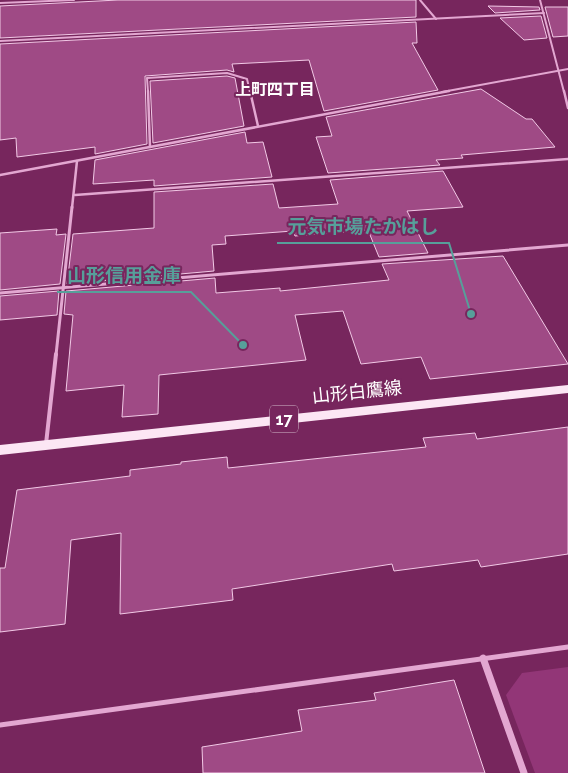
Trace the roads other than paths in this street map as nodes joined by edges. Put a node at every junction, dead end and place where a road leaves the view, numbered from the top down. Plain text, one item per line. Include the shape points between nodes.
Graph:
1 (74, 0) edge
2 (420, 0) edge
3 (540, 0) edge
4 (0, 3) edge
5 (544, 13) junction
6 (436, 19) junction
7 (0, 41) edge
8 (568, 69) edge
9 (558, 70) junction
10 (568, 108) edge
11 (258, 126) junction
12 (150, 147) junction
13 (568, 159) edge
14 (78, 161) junction
15 (0, 175) edge
16 (75, 195) junction
17 (568, 245) edge
18 (62, 288) junction
19 (0, 293) edge
20 (568, 389) edge
21 (46, 445) junction
22 (0, 450) edge
23 (568, 647) edge
24 (482, 658) junction
25 (0, 725) edge
26 (524, 773) edge

1 - 4 lane
2 - 6 lane
3 - 5 lane
5 - 6 lane
5 - 9 lane
6 - 7 lane
8 - 9 lane
9 - 10 lane
9 - 11 lane
11 - 12 lane
11 - 12 lane via 247,79 227,73 147,78
12 - 14 lane
13 - 16 lane
14 - 15 lane
14 - 16 lane
16 - 18 lane
17 - 18 lane
18 - 19 lane
18 - 21 lane
20 - 21 main road, 山形白鷹線 / 17
21 - 22 main road, 山形白鷹線 / 17
23 - 24 lane
24 - 25 lane
24 - 26 street

